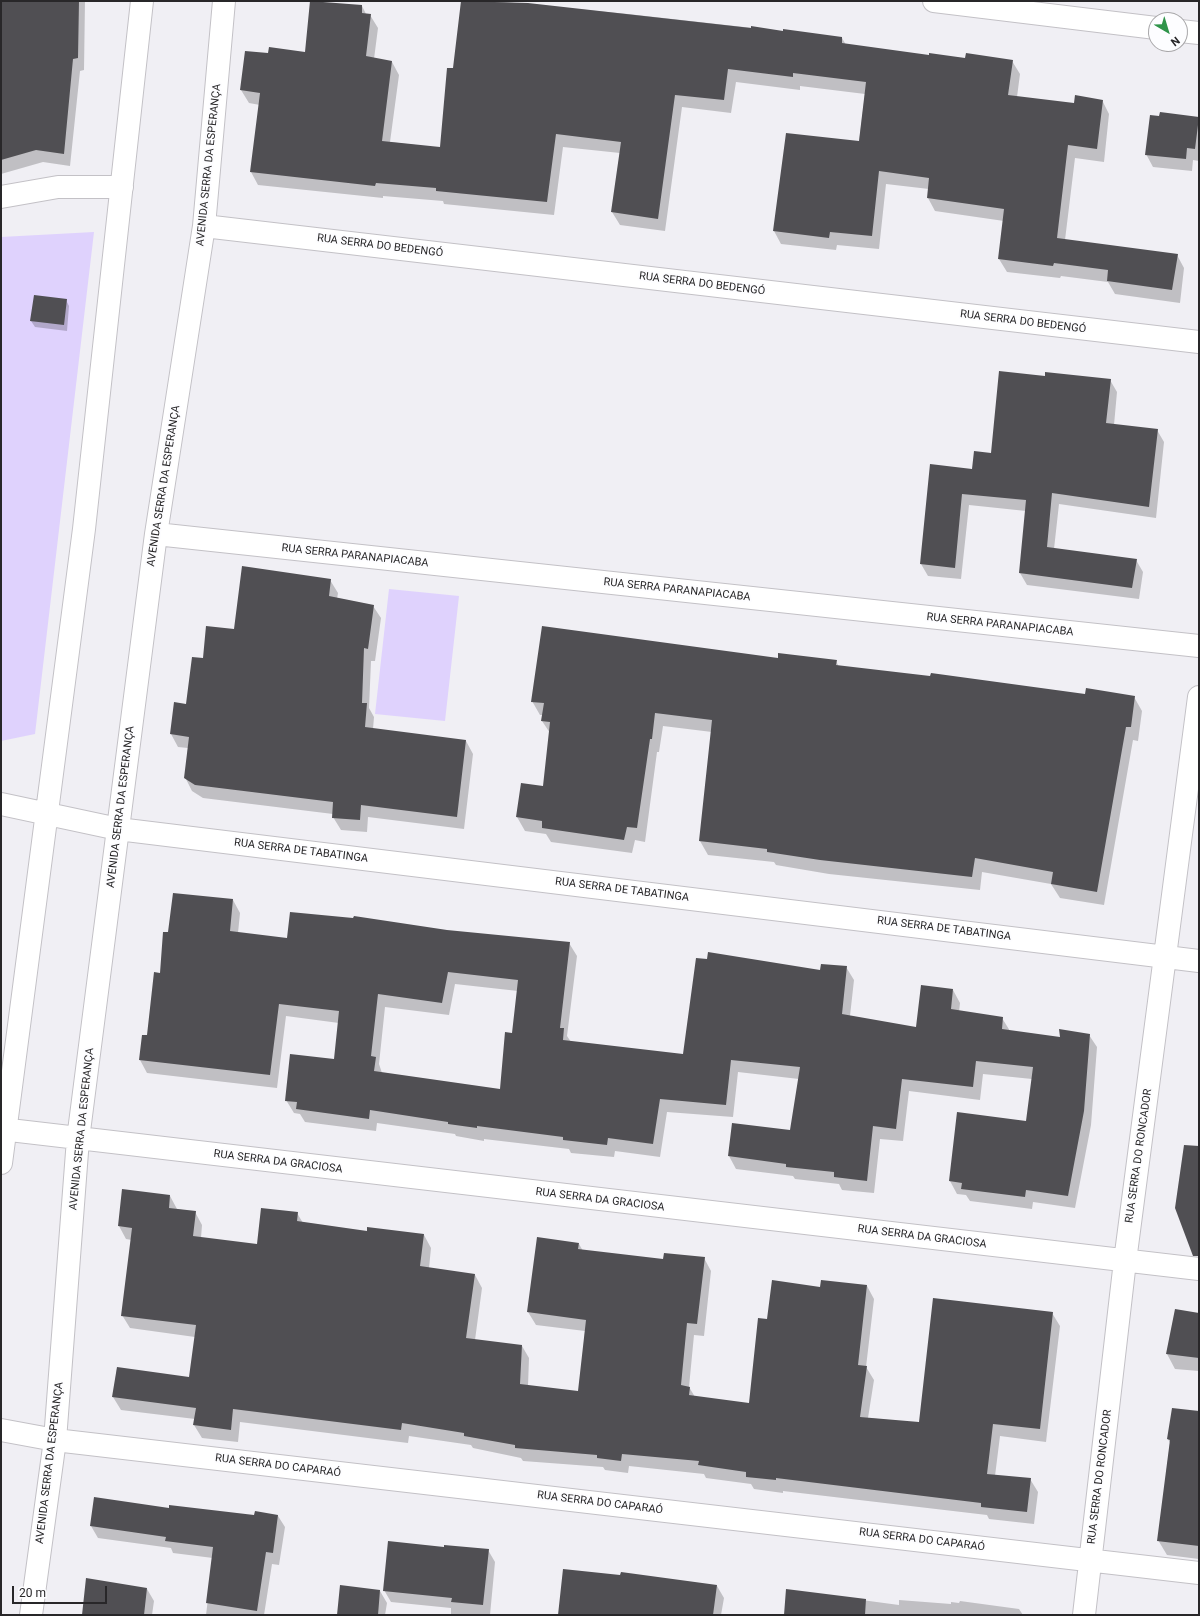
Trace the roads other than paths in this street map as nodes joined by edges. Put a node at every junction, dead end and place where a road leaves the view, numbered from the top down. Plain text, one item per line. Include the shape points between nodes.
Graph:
1 (142, 1) edge
2 (224, 1) edge
3 (934, 1) edge
4 (1148, 27) edge
5 (1188, 32) edge
6 (1199, 33) edge
7 (122, 187) junction
8 (1, 197) edge
9 (204, 226) junction
10 (1199, 342) edge
11 (156, 534) junction
12 (1199, 646) edge
13 (1199, 697) edge
14 (1, 804) edge
15 (47, 813) junction
16 (118, 829) junction
17 (1165, 956) junction
18 (1199, 961) edge
19 (3, 1130) edge
20 (78, 1139) junction
21 (1, 1163) edge
22 (1125, 1261) junction
23 (1199, 1269) edge
24 (1, 1430) edge
25 (55, 1440) junction
26 (1090, 1559) junction
27 (1199, 1573) edge
28 (31, 1615) edge
29 (1084, 1615) edge

1 - 7 street
2 - 9 street, AVENIDA SERRA DA ESPERANÇA
3 - 4 street
5 - 6 street
7 - 8 street via 58,187
7 - 15 street via 84,529
9 - 10 street, RUA SERRA DO BEDENGÓ
9 - 11 street, AVENIDA SERRA DA ESPERANÇA
11 - 12 street, RUA SERRA PARANAPIACABA
11 - 16 street, AVENIDA SERRA DA ESPERANÇA
13 - 17 street, RUA SERRA DO RONCADOR
14 - 15 street, RUA SERRA DE TABATINGA
15 - 16 street, RUA SERRA DE TABATINGA
15 - 19 street
16 - 17 street, RUA SERRA DE TABATINGA
16 - 20 street, AVENIDA SERRA DA ESPERANÇA
17 - 18 street, RUA SERRA DE TABATINGA
17 - 22 street, RUA SERRA DO RONCADOR
19 - 20 street, RUA SERRA DA GRACIOSA
19 - 21 street
20 - 22 street, RUA SERRA DA GRACIOSA
20 - 25 street, AVENIDA SERRA DA ESPERANÇA
22 - 23 street, RUA SERRA DA GRACIOSA
22 - 26 street, RUA SERRA DO RONCADOR
24 - 25 street, RUA SERRA DO CAPARAÓ
25 - 26 street, RUA SERRA DO CAPARAÓ
25 - 28 street, AVENIDA SERRA DA ESPERANÇA
26 - 27 street, RUA SERRA DO CAPARAÓ
26 - 29 street, RUA SERRA DO RONCADOR

